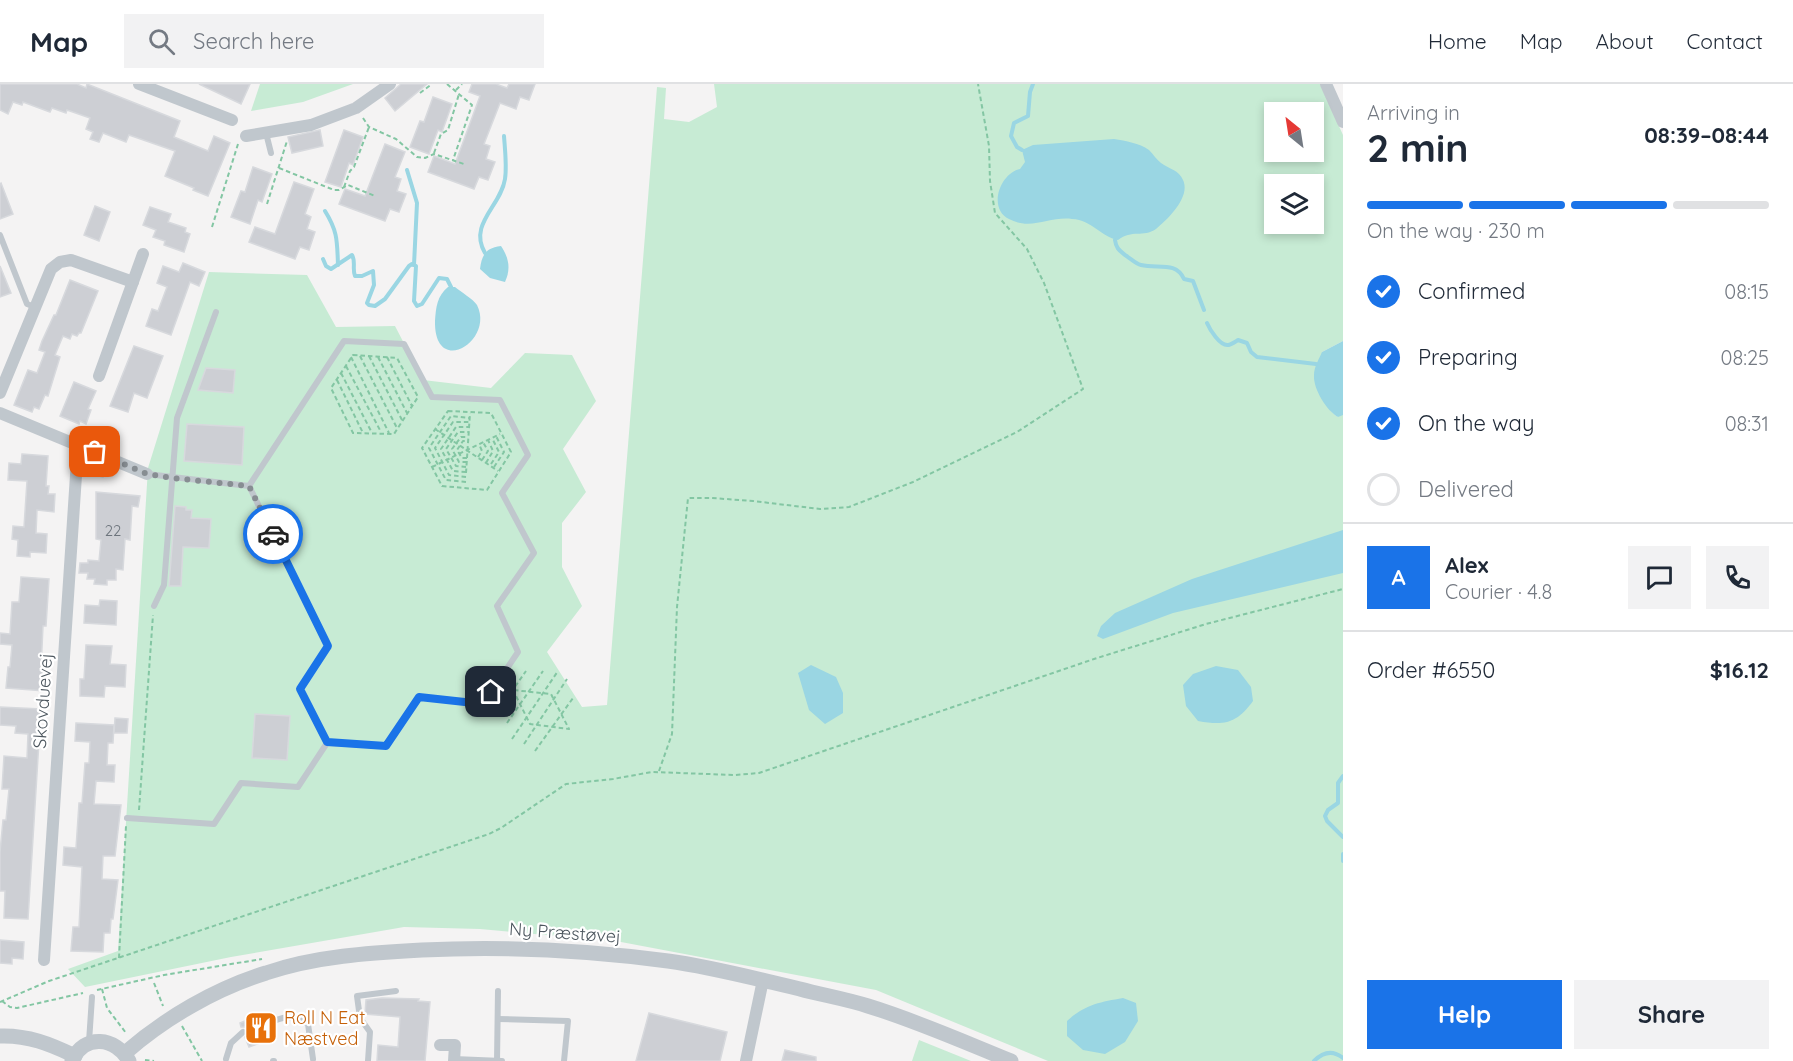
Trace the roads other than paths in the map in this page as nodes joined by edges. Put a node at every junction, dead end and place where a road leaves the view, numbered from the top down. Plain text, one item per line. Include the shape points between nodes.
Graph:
1 (140, 84) edge
2 (390, 84) edge
3 (1326, 84) edge
4 (232, 120) dead end
5 (1343, 122) edge
6 (266, 133) junction
7 (246, 136) road end
8 (271, 153) dead end
9 (0, 235) edge
10 (143, 254) dead end
11 (133, 282) junction
12 (35, 307) junction
13 (216, 312) dead end
14 (99, 376) dead end
15 (0, 393) edge
16 (0, 413) edge
17 (78, 445) junction
18 (147, 474) joint
19 (172, 478) junction
20 (249, 486) junction
21 (154, 606) road end
22 (327, 742) junction
23 (127, 818) road end
24 (44, 960) dead end
25 (763, 980) junction
26 (396, 991) dead end
27 (498, 991) dead end
28 (92, 997) dead end
29 (498, 1019) junction
30 (266, 1024) dead end
31 (243, 1032) dead end
32 (0, 1036) edge
33 (89, 1043) junction
34 (440, 1045) dead end
35 (129, 1053) edge
36 (73, 1058) edge
37 (226, 1059) dead end
38 (313, 1059) dead end
39 (454, 1060) edge
40 (368, 1061) edge
41 (497, 1061) edge
42 (502, 1061) edge
43 (564, 1061) edge
44 (746, 1061) edge
45 (1011, 1061) edge

1 - 4 street
2 - 6 street via 356,108 311,125
3 - 5 street
6 - 7 street
6 - 8 lane
9 - 12 lane via 27,304
10 - 11 street
11 - 12 street via 71,260 60,262 51,269
11 - 14 street
12 - 15 street
13 - 19 lane via 177,418
16 - 17 street
17 - 18 street
17 - 24 street, Skovduevej
18 - 19 lane
19 - 20 lane
19 - 21 lane via 164,585
20 - 22 lane via 328,646 300,689
20 - 22 lane via 344,341 404,344 432,397 500,400 528,455 502,494 534,554 497,606 518,652 483,704 419,697 386,746
22 - 23 lane via 298,787 241,783 214,824
25 - 35 street, Ny Præstøvej via 669,961 583,953 480,948 327,957 221,990 176,1016
25 - 44 street
25 - 45 street, Ny Præstøvej via 868,1006
26 - 40 lane via 357,996 360,1018 370,1032
27 - 29 lane
28 - 33 lane
29 - 41 lane
29 - 43 lane via 568,1021
30 - 38 lane via 295,1017 308,1024
31 - 37 lane via 231,1043
32 - 36 street via 44,1041
33 - 35 street via 108,1042
33 - 36 street
34 - 39 street via 455,1045
39 - 41 lane
41 - 42 lane

